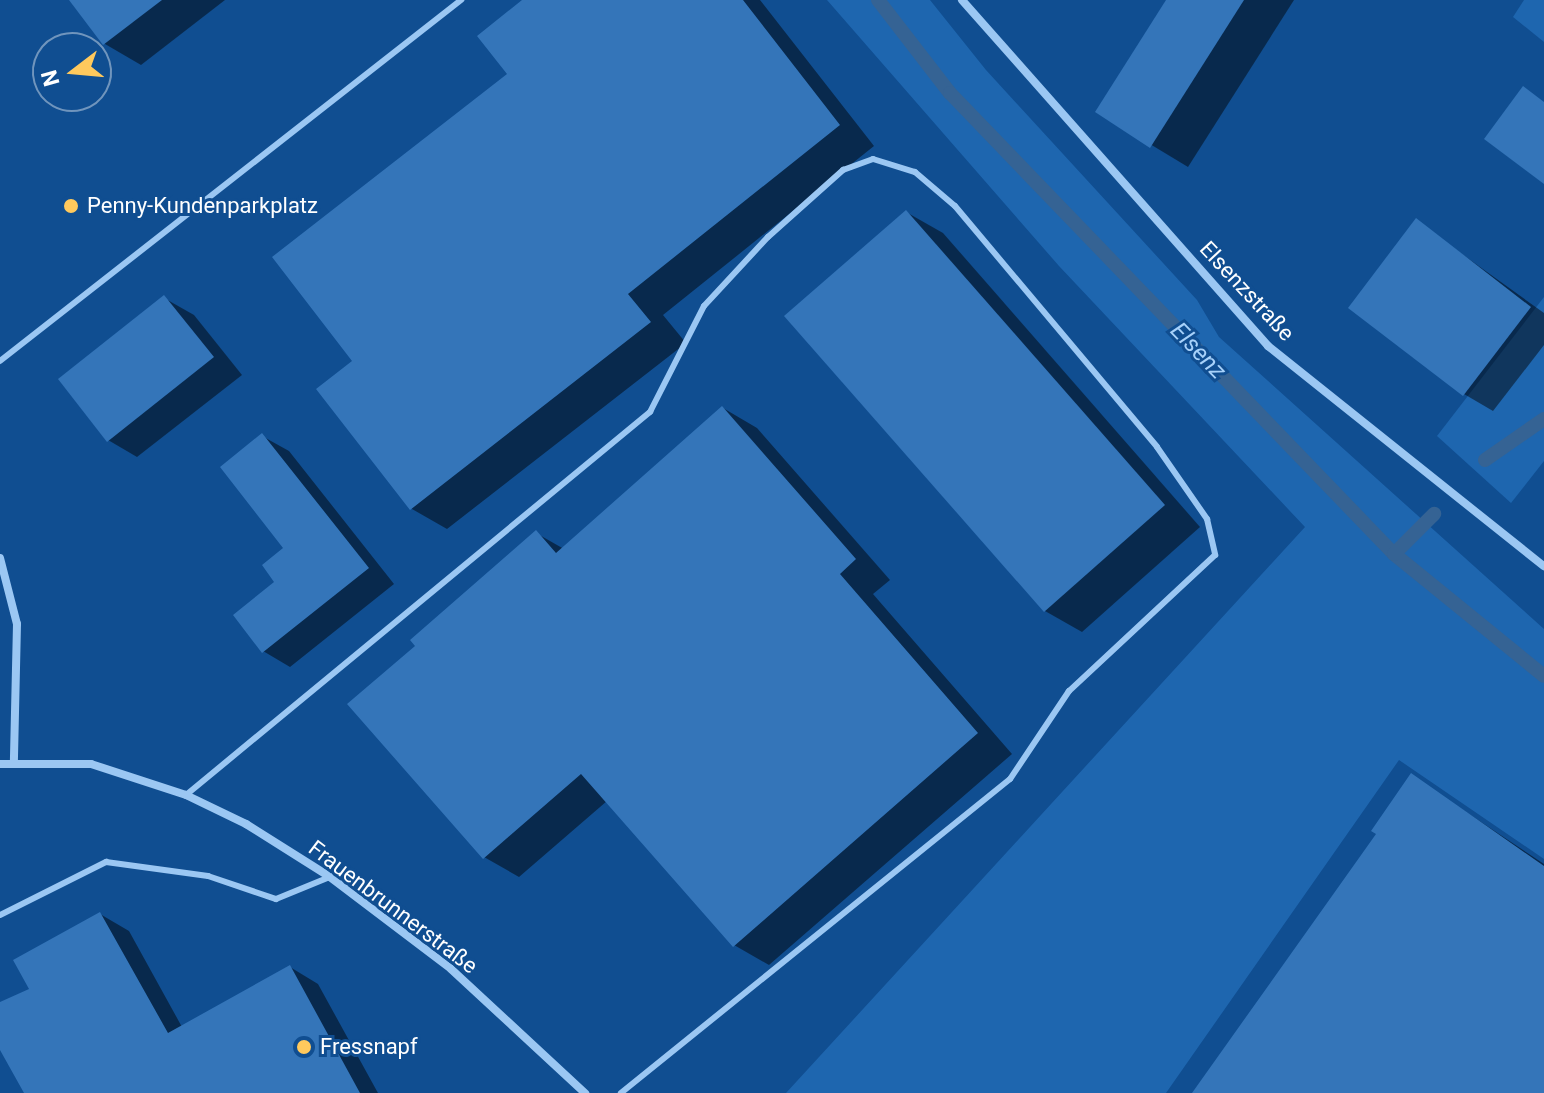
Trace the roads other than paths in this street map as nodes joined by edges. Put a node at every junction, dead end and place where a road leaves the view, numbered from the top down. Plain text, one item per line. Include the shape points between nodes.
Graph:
1 (461, 0) edge
2 (962, 0) edge
3 (0, 361) edge
4 (0, 558) edge
5 (1544, 566) edge
6 (14, 761) junction
7 (0, 764) edge
8 (186, 795) junction
9 (330, 877) junction
10 (0, 915) edge
11 (585, 1093) edge
12 (621, 1093) edge

1 - 3 lane
2 - 5 street, Elsenzstraße via 1268,346
4 - 6 street via 17,624
6 - 7 street, Frauenbrunnerstraße
6 - 8 street, Frauenbrunnerstraße via 91,764
8 - 9 street, Frauenbrunnerstraße
8 - 12 lane via 650,412 704,306 768,237 843,170 873,159 915,172 955,206 1157,447 1207,519 1215,555 1069,691 1010,779
9 - 10 lane via 276,899 208,876 106,862
9 - 11 street, Frauenbrunnerstraße via 451,969

